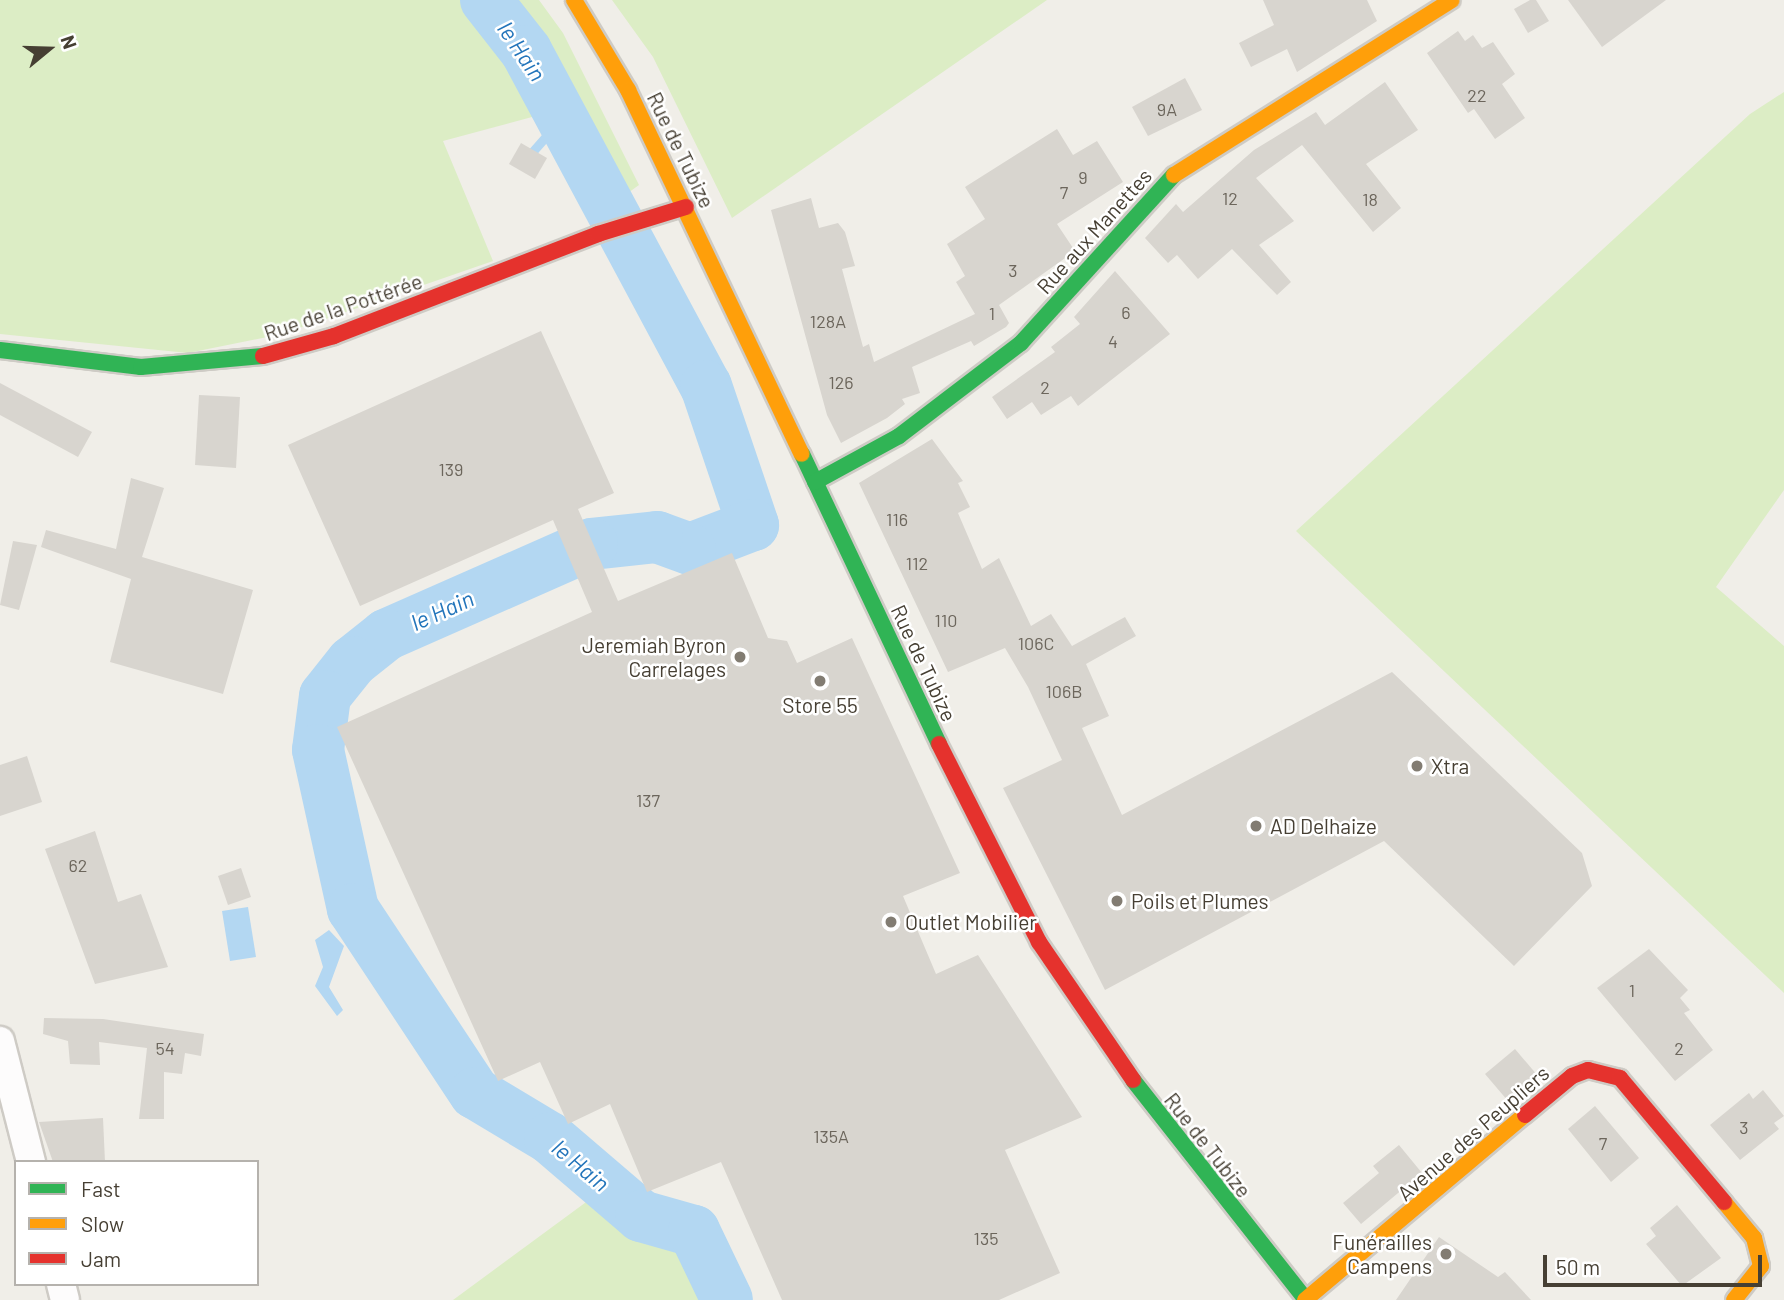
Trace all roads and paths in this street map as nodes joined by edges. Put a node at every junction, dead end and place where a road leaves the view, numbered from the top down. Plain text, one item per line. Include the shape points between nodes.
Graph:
1 (574, 0) edge
2 (1452, 0) edge
3 (686, 207) junction
4 (0, 351) edge
5 (815, 482) junction
6 (0, 1041) edge
7 (30, 1160) edge
8 (1306, 1300) edge
9 (1734, 1300) edge

1 - 3 street, Rue de Tubize via 628,90
2 - 5 street, Rue aux Manettes via 1171,177 1021,343 899,436
3 - 4 street, Rue de la Pottérée via 598,234 334,336 254,359 141,367
3 - 5 street, Rue de Tubize
5 - 8 street, Rue de Tubize via 1039,942 1153,1110
6 - 7 street
8 - 9 street, Avenue des Peupliers via 1572,1076 1588,1070 1620,1078 1639,1097 1754,1238 1761,1266

